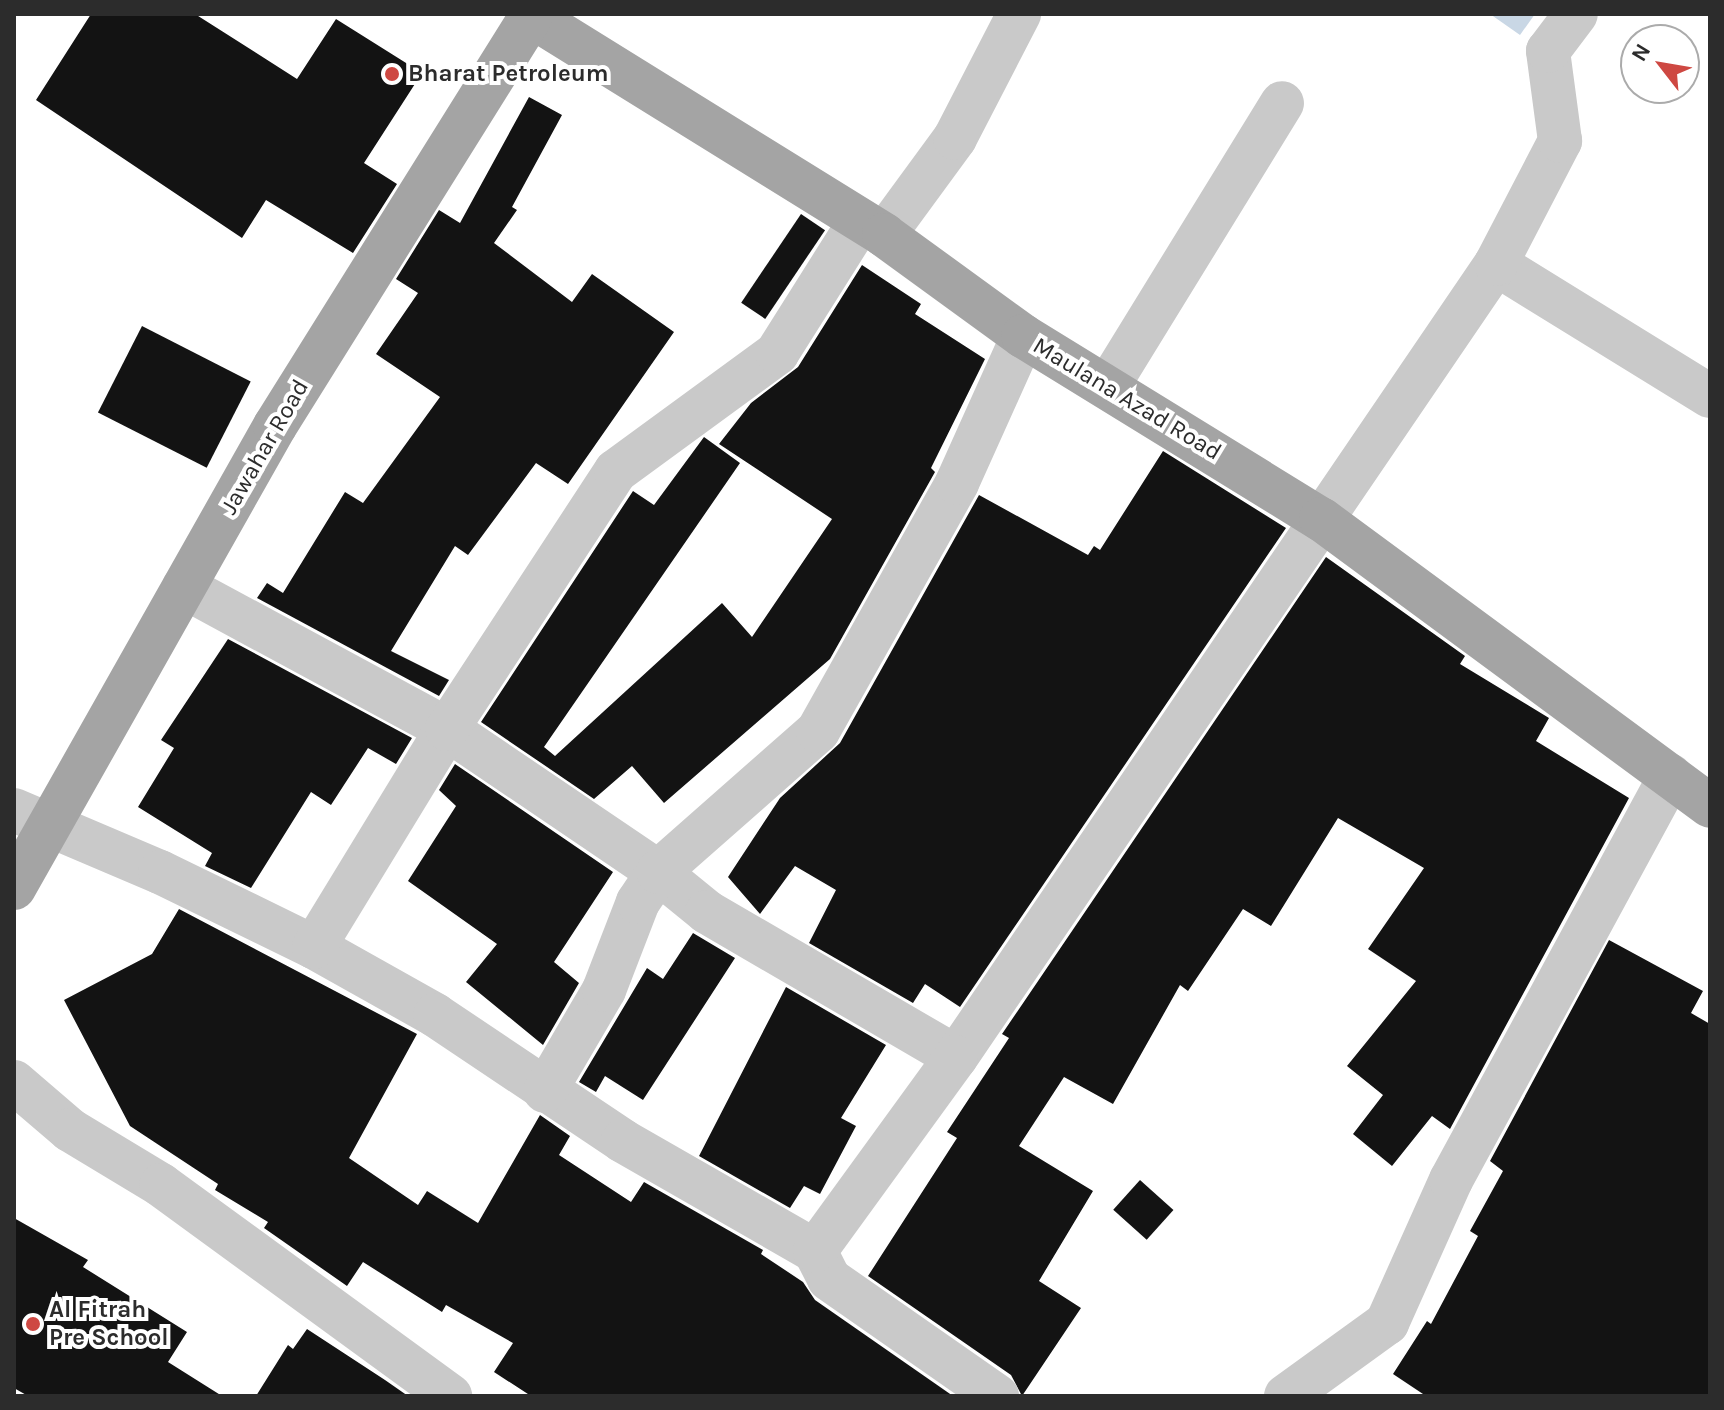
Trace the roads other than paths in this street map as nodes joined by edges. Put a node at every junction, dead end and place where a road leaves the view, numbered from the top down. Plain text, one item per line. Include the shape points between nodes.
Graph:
1 (1019, 14) edge
2 (1576, 14) edge
3 (530, 15) edge
4 (1282, 103) dead end
5 (872, 229) junction
6 (1496, 264) junction
7 (1023, 336) junction
8 (1108, 386) junction
9 (1710, 396) edge
10 (1321, 519) junction
11 (184, 587) junction
12 (447, 729) junction
13 (1670, 776) junction
14 (1710, 806) edge
15 (30, 818) edge
16 (658, 872) junction
17 (14, 888) edge
18 (314, 947) junction
19 (956, 1057) junction
20 (14, 1082) edge
21 (545, 1091) junction
22 (815, 1251) junction
23 (450, 1396) edge
24 (997, 1396) edge
25 (1286, 1396) edge

1 - 5 street via 955,138
2 - 6 street via 1548,51 1560,141
3 - 5 main road, Maulana Azad Road
3 - 11 main road, Jawahar Road via 275,426
4 - 8 street
5 - 7 main road, Maulana Azad Road
5 - 12 street via 777,353 616,471
6 - 9 street
6 - 10 street
7 - 8 main road, Maulana Azad Road
7 - 16 street via 957,483 818,731
8 - 10 main road, Maulana Azad Road
10 - 13 main road, Maulana Azad Road
10 - 19 street
11 - 12 street
11 - 15 main road, Jawahar Road
12 - 16 street
12 - 18 street
13 - 14 main road, Maulana Azad Road
13 - 25 street via 1451,1180 1387,1323
15 - 17 main road, Jawahar Road
15 - 18 street via 160,872
16 - 19 street via 707,912
16 - 21 street via 638,902 604,990
18 - 21 street via 435,1015
19 - 22 street
20 - 23 street via 70,1130 173,1193
21 - 22 street
22 - 24 street via 829,1279

